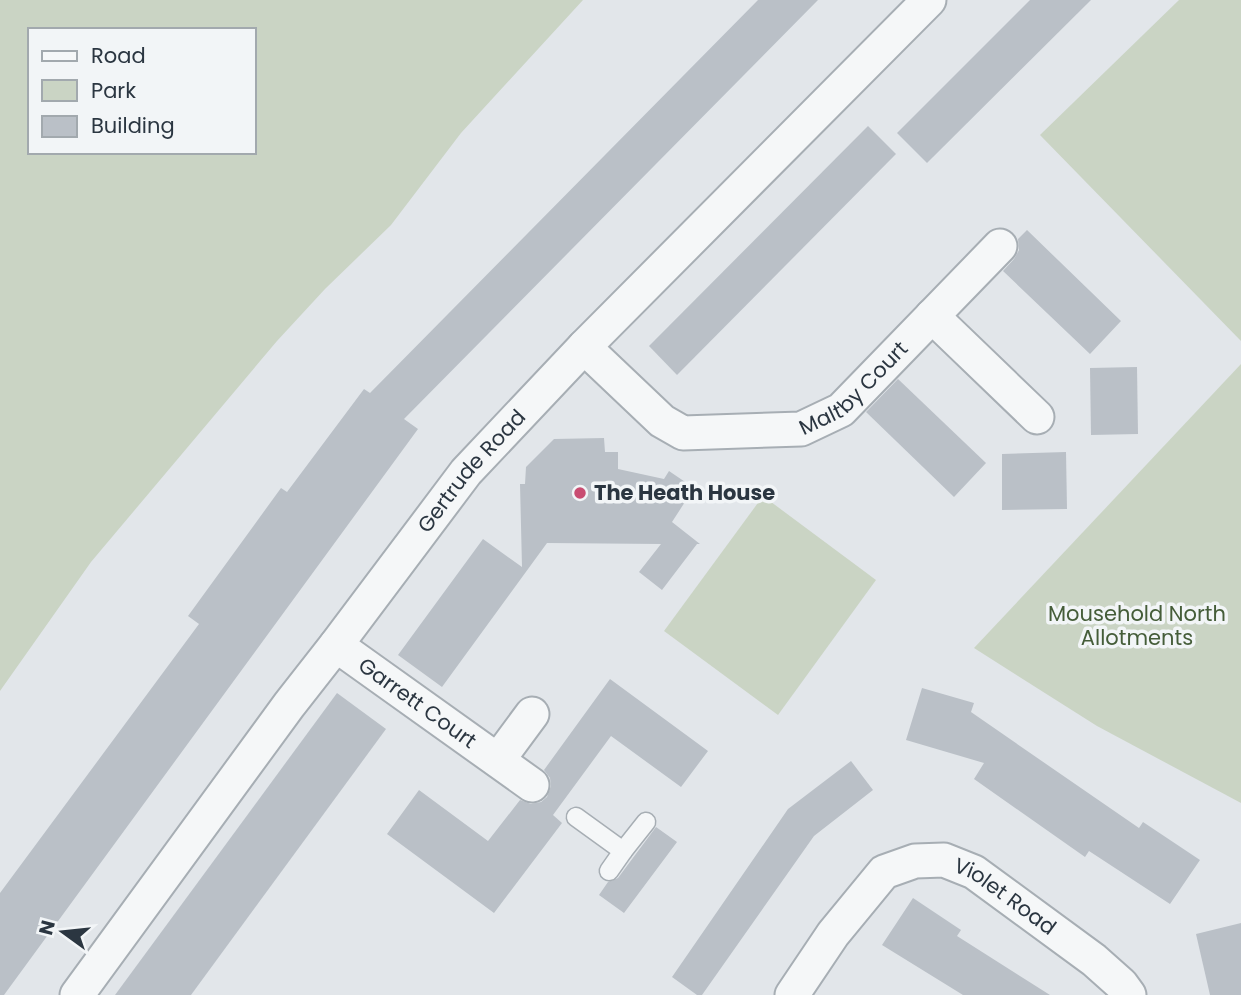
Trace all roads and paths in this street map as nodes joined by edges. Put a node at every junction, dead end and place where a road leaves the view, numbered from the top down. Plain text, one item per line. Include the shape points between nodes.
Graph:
1 (929, 0) edge
2 (1000, 246) dead end
3 (932, 316) junction
4 (584, 347) junction
5 (1037, 417) dead end
6 (336, 645) junction
7 (532, 714) dead end
8 (498, 760) junction
9 (538, 789) dead end
10 (576, 817) dead end
11 (646, 822) dead end
12 (623, 851) junction
13 (609, 871) dead end
14 (77, 995) edge
15 (792, 995) edge
16 (1129, 995) edge

1 - 4 street, Gertrude Road
2 - 3 street, Maltby Court
3 - 4 street, Maltby Court via 841,410 801,429 683,433 662,421
3 - 5 street
4 - 6 street, Gertrude Road via 466,472
6 - 8 street, Garrett Court
6 - 14 street, Gertrude Road
7 - 8 street, Garrett Court
8 - 9 street, Garrett Court
10 - 12 lane
11 - 12 lane
12 - 13 lane
15 - 16 street, Violet Road via 833,934 884,872 915,862 944,860 974,872 1094,960

